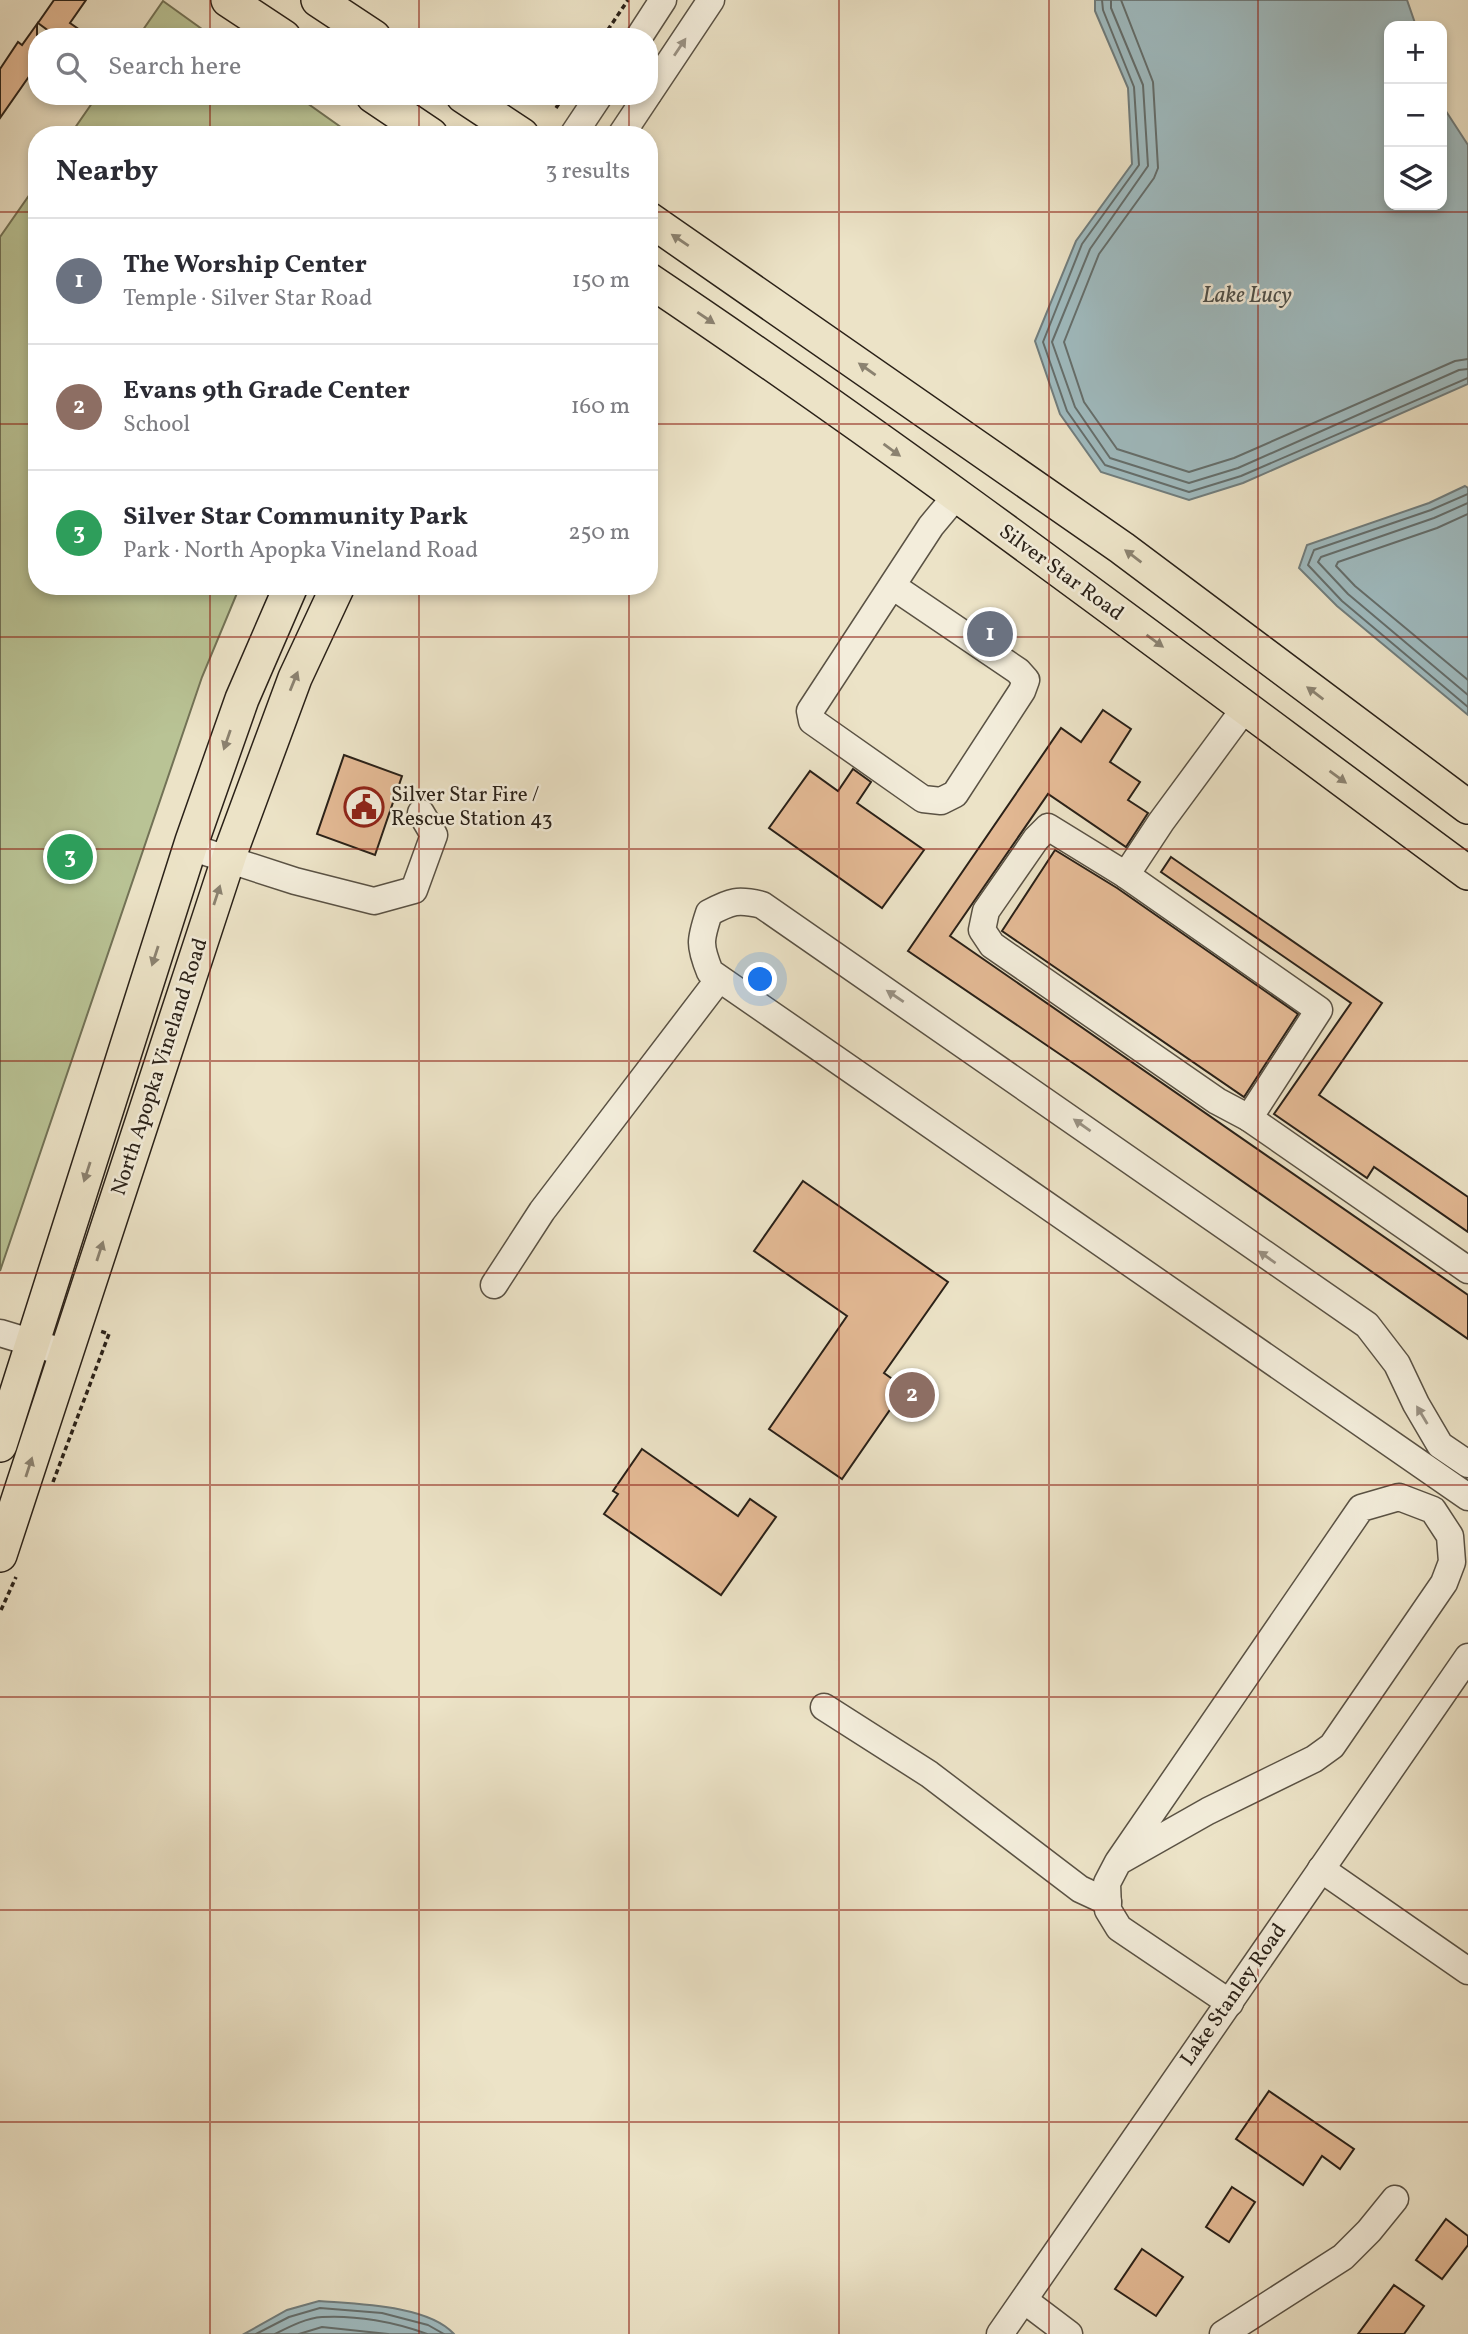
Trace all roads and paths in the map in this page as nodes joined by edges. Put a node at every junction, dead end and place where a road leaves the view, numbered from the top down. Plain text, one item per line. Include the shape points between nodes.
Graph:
1 (228, 0) edge
2 (318, 0) edge
3 (628, 0) edge
4 (663, 0) edge
5 (711, 0) edge
6 (270, 28) edge
7 (360, 28) edge
8 (609, 28) edge
9 (645, 28) edge
10 (658, 80) edge
11 (387, 105) edge
12 (477, 105) edge
13 (558, 105) edge
14 (593, 105) edge
15 (641, 105) edge
16 (556, 108) dead end
17 (418, 126) edge
18 (508, 126) edge
19 (579, 126) edge
20 (627, 126) edge
21 (658, 225) edge
22 (658, 286) edge
23 (956, 496) junction
24 (894, 587) junction
25 (287, 595) edge
26 (334, 595) edge
27 (1245, 708) junction
28 (1468, 807) edge
29 (421, 813) dead end
30 (190, 847) junction
31 (229, 859) junction
32 (1468, 873) edge
33 (1126, 875) junction
34 (719, 979) junction
35 (1249, 1118) junction
36 (1468, 1270) edge
37 (494, 1285) dead end
38 (0, 1333) edge
39 (33, 1342) junction
40 (66, 1353) junction
41 (0, 1445) edge
42 (1468, 1464) edge
43 (1468, 1497) edge
44 (0, 1555) edge
45 (1468, 1657) edge
46 (824, 1707) dead end
47 (1118, 1862) junction
48 (1321, 1870) junction
49 (1108, 1902) junction
50 (1468, 1971) edge
51 (1230, 2003) junction
52 (1395, 2199) dead end
53 (1024, 2300) junction
54 (1000, 2334) edge
55 (1069, 2334) edge
56 (1223, 2334) edge

1 - 6 main road
2 - 7 main road
3 - 8 path
4 - 9 street
10 -> 5 street
11 - 17 main road
12 - 18 main road
13 - 16 path
14 - 19 street
15 - 20 street
28 -> 21 main road via 1122,548
22 -> 23 main road, Silver Star Road
23 - 24 street via 931,526
23 -> 27 main road, Silver Star Road
24 - 24 street via 810,711 812,721 923,799 942,801 955,794 1026,680
25 -> 30 main road, North Apopka Vineland Road via 242,699
31 -> 26 main road, North Apopka Vineland Road via 295,678
27 -> 32 main road, Silver Star Road
27 - 33 street
29 - 31 street via 434,835 414,890 374,901
30 - 31 street
30 -> 39 main road, North Apopka Vineland Road
40 -> 31 main road, North Apopka Vineland Road
33 - 35 street via 1319,1010
33 - 35 street via 1048,827 986,911 982,930 992,945 1217,1101
34 - 37 street via 542,1211
42 -> 34 street via 1440,1445 1397,1364 1367,1325 762,905 743,900 709,913 701,937 703,953 710,972
34 - 43 street
35 - 36 street
38 - 39 street
39 - 40 street
39 - 41 main road, North Apopka Vineland Road
44 -> 40 main road, North Apopka Vineland Road
45 - 48 street, Lake Stanley Road
46 - 49 street via 929,1774 1080,1889
47 - 47 street via 1332,1746 1444,1583 1452,1562 1450,1536 1433,1510 1399,1497 1361,1508
47 - 49 street via 1107,1883
48 - 50 street
48 - 51 street, Lake Stanley Road
49 - 51 street via 1119,1928
51 - 53 street, Lake Stanley Road
52 - 56 street via 1343,2257
53 - 54 street, Lake Stanley Road
53 - 55 street

